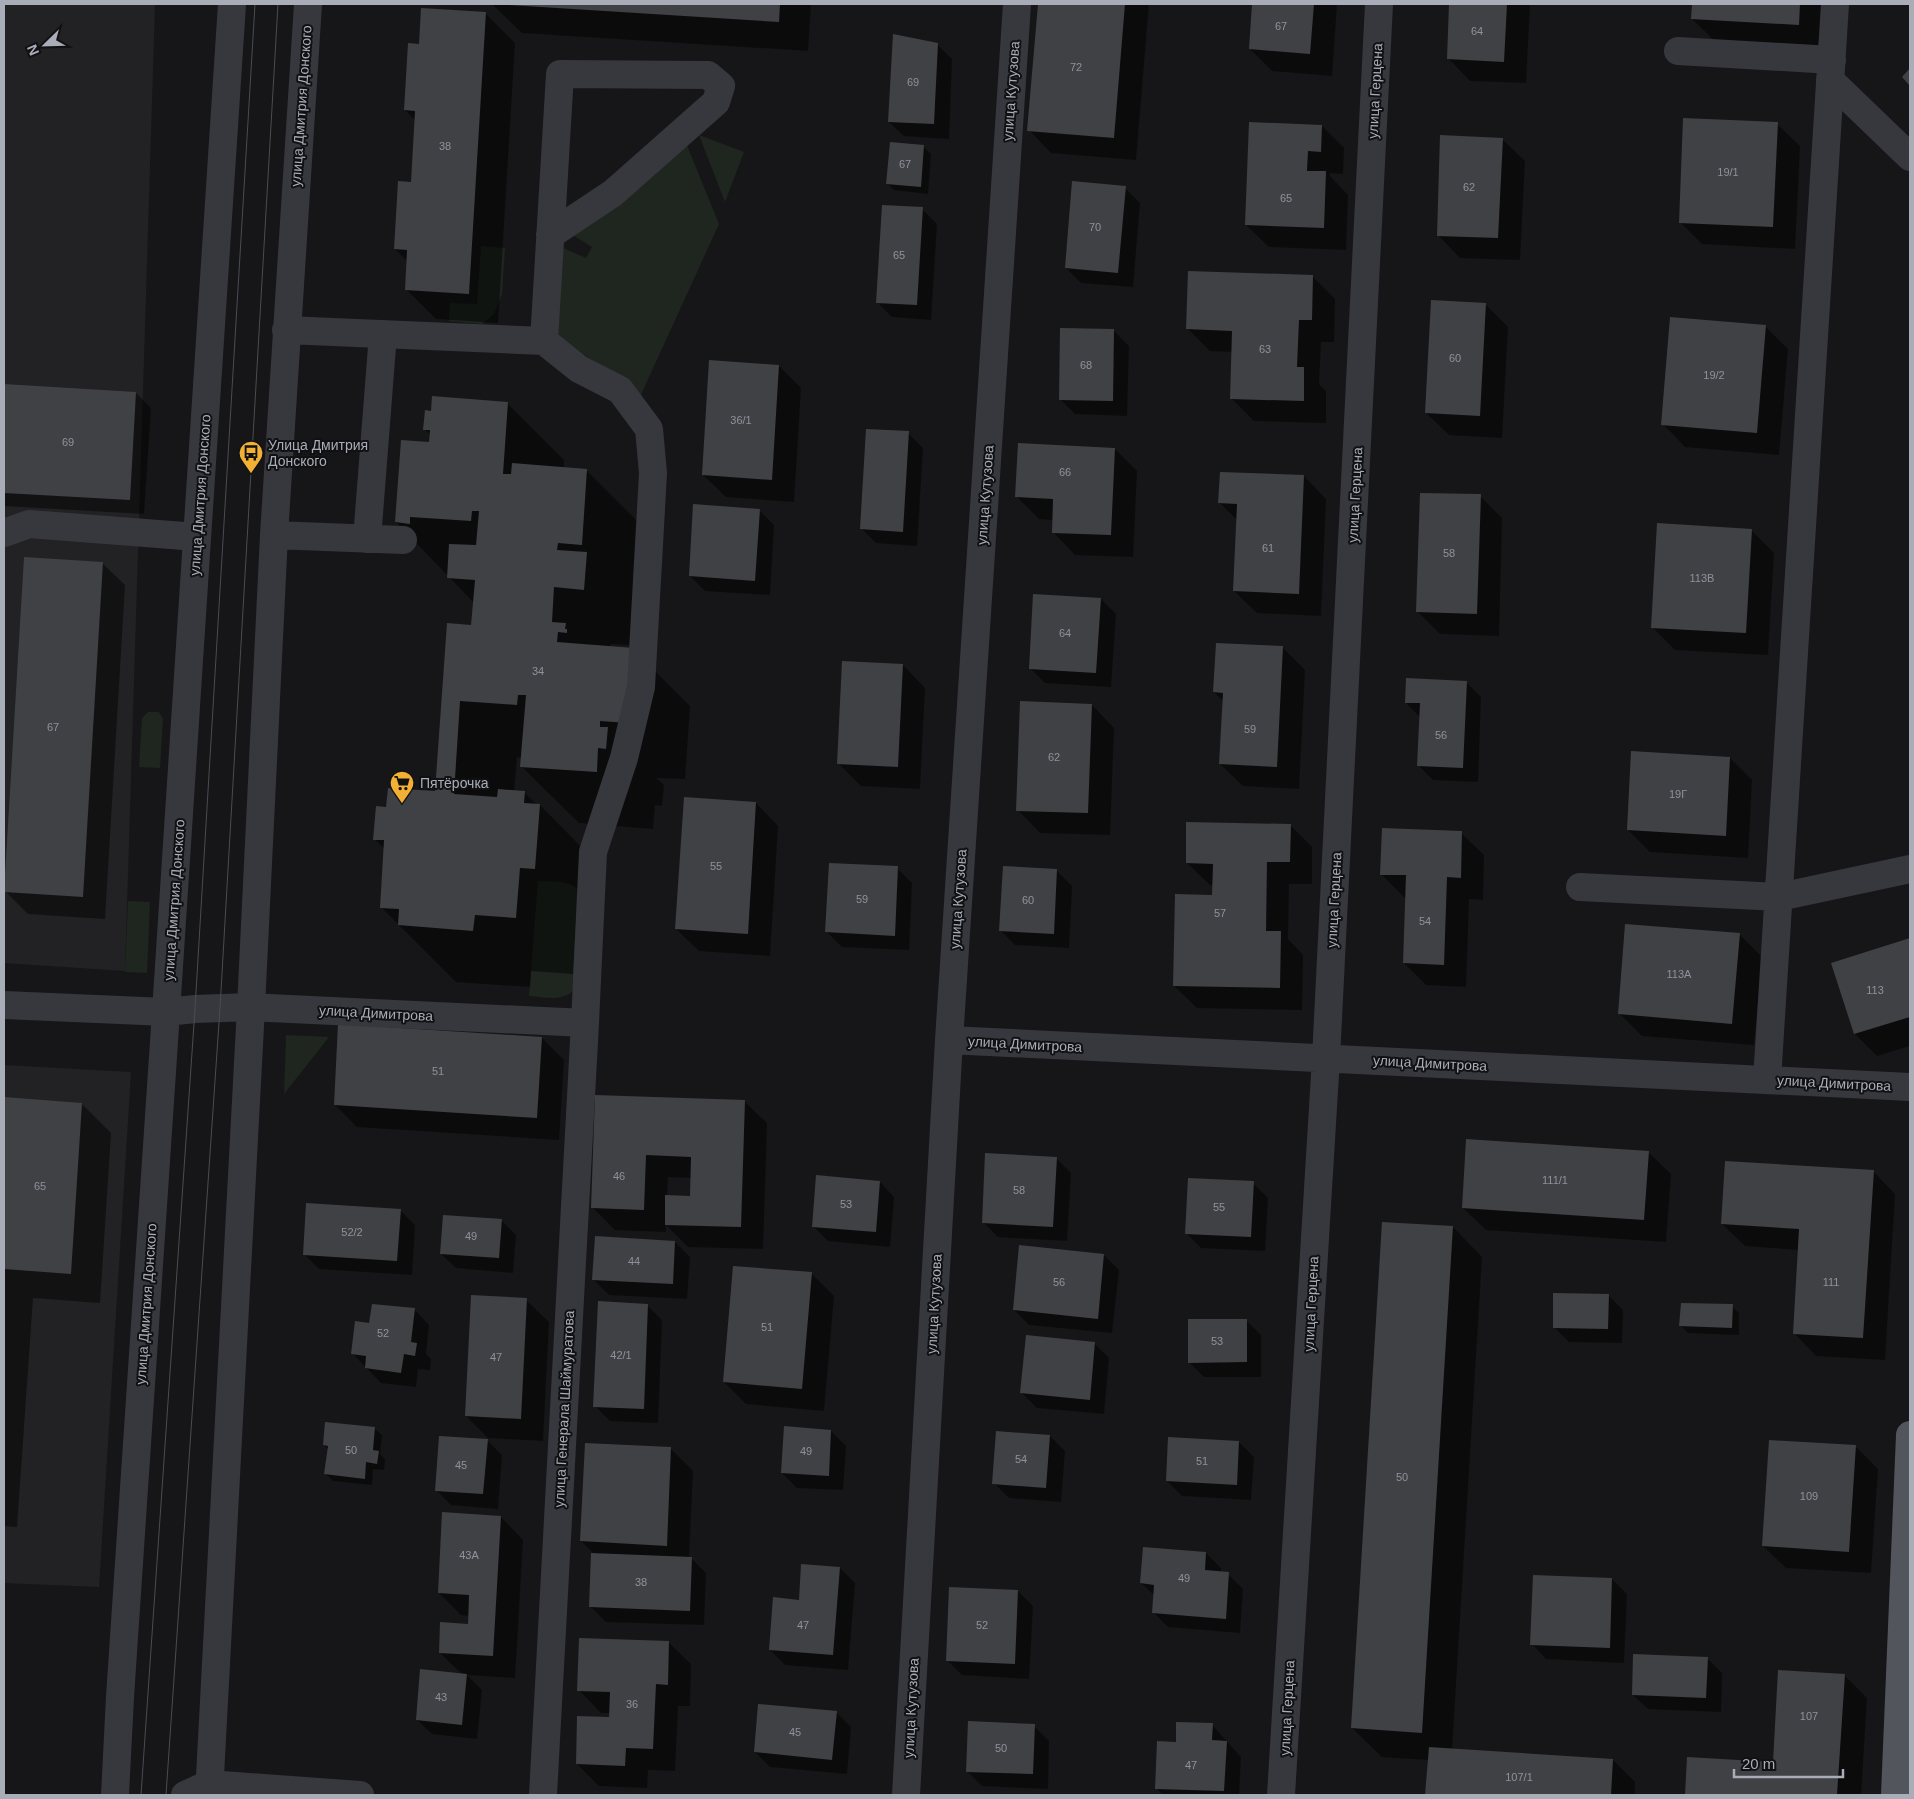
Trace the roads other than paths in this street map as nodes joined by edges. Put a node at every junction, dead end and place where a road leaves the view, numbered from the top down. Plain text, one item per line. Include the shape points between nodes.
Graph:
1 (232, 4) edge
2 (308, 4) edge
3 (1017, 4) edge
4 (1380, 4) edge
5 (1835, 4) edge
6 (1678, 52) dead end
7 (1831, 70) junction
8 (1910, 157) edge
9 (550, 235) junction
10 (286, 330) junction
11 (383, 334) junction
12 (544, 341) junction
13 (4, 533) edge
14 (274, 536) junction
15 (197, 537) junction
16 (367, 539) junction
17 (403, 540) dead end
18 (1910, 869) edge
19 (1580, 886) dead end
20 (1779, 897) junction
21 (4, 1005) edge
22 (252, 1007) junction
23 (166, 1012) junction
24 (585, 1023) junction
25 (949, 1040) junction
26 (1326, 1058) junction
27 (1767, 1080) junction
28 (1910, 1087) edge
29 (1910, 1435) edge
30 (201, 1792) edge
31 (115, 1795) edge
32 (360, 1795) edge
33 (542, 1795) edge
34 (906, 1795) edge
35 (1281, 1795) edge
36 (1895, 1795) edge

1 - 15 street, улица Дмитрия Донского
2 - 10 street, улица Дмитрия Донского
3 - 25 street, улица Кутузова
4 - 26 street, улица Герцена
5 - 7 street
6 - 7 street
7 - 8 street
7 - 20 street
9 - 9 street via 560,74 708,75 721,86 716,102 613,193
9 - 12 street
10 - 11 street
10 - 14 street, улица Дмитрия Донского
11 - 12 street
11 - 16 street
12 - 24 street, улица Генерала Шаймуратова via 578,370 620,390 649,430 654,473 642,687 624,758 593,852
13 - 15 street via 29,524
14 - 16 street
14 - 22 street, улица Дмитрия Донского
15 - 23 street, улица Дмитрия Донского
16 - 17 street
18 - 20 street
19 - 20 street
20 - 27 street
21 - 23 street, улица Димитрова
22 - 23 street, улица Димитрова
22 - 24 street, улица Димитрова
22 - 30 street, улица Дмитрия Донского
23 - 31 street, улица Дмитрия Донского
24 - 33 street, улица Генерала Шаймуратова
25 - 26 street, улица Димитрова
25 - 34 street, улица Кутузова
26 - 27 street, улица Димитрова
26 - 35 street, улица Герцена
27 - 28 street, улица Димитрова
29 - 36 main road
30 - 32 street

